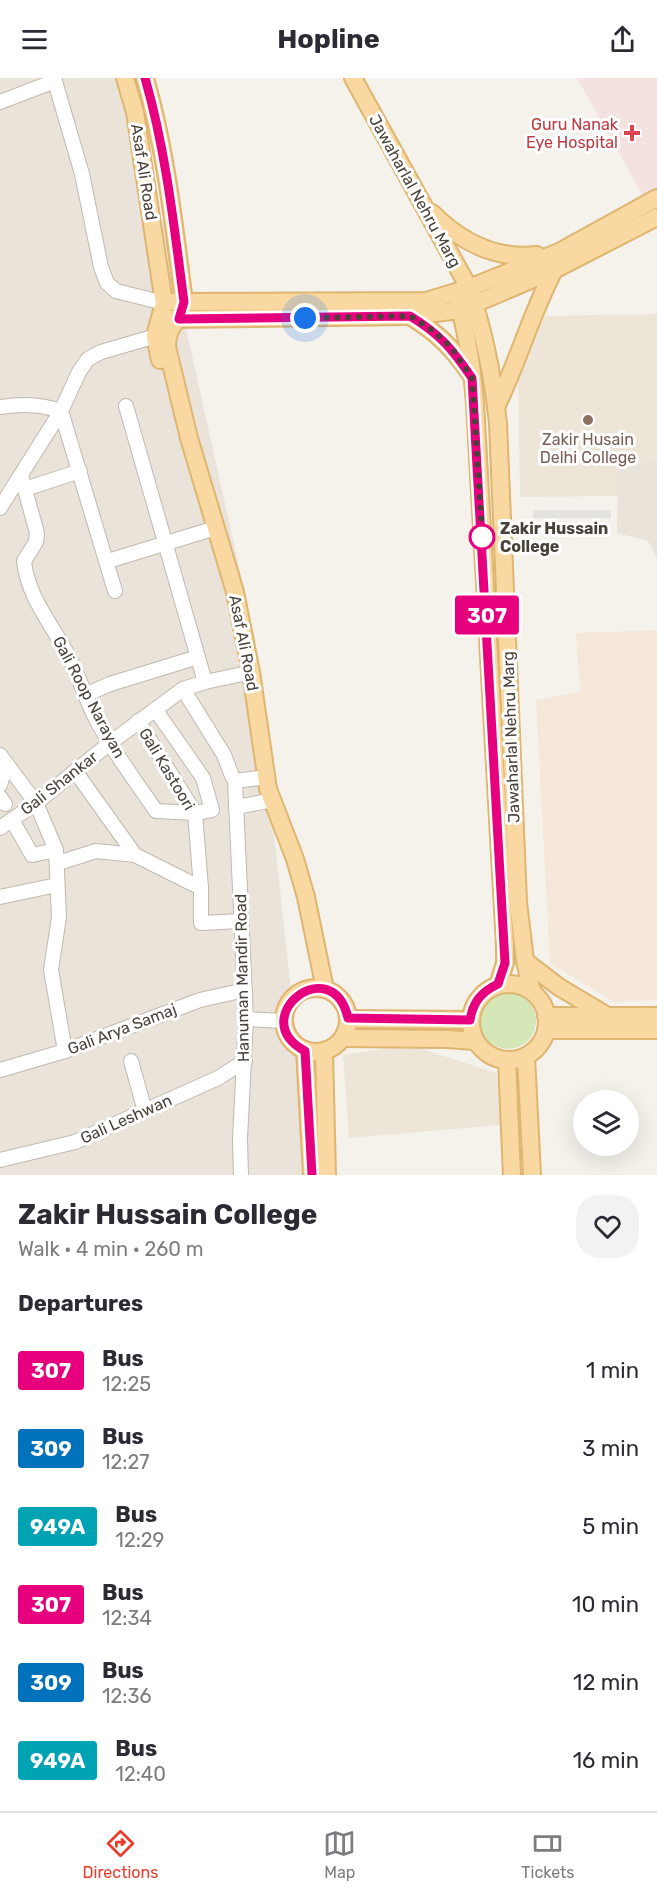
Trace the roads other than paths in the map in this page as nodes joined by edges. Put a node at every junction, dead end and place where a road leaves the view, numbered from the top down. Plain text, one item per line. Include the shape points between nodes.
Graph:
1 (125, 78) edge
2 (145, 78) edge
3 (353, 78) edge
4 (54, 80) edge
5 (0, 102) edge
6 (657, 198) edge
7 (421, 201) junction
8 (657, 217) edge
9 (559, 252) junction
10 (554, 270) junction
11 (462, 291) junction
12 (184, 302) junction
13 (164, 303) junction
14 (467, 307) junction
15 (410, 316) junction
16 (179, 319) junction
17 (160, 330) junction
18 (472, 378) junction
19 (126, 406) dead end
20 (0, 407) edge
21 (496, 407) junction
22 (61, 411) junction
23 (81, 471) junction
24 (21, 475) junction
25 (25, 489) junction
26 (0, 508) edge
27 (209, 530) junction
28 (166, 542) junction
29 (108, 561) junction
30 (116, 591) dead end
31 (198, 657) junction
32 (243, 674) junction
33 (205, 682) junction
34 (183, 689) junction
35 (85, 695) junction
36 (155, 709) junction
37 (138, 721) junction
38 (110, 743) junction
39 (3, 760) edge
40 (75, 771) junction
41 (259, 778) junction
42 (233, 779) junction
43 (0, 785) edge
44 (264, 802) junction
45 (36, 803) junction
46 (236, 807) junction
47 (195, 813) junction
48 (6, 824) edge
49 (135, 855) junction
50 (57, 857) junction
51 (57, 885) junction
52 (201, 888) junction
53 (0, 897) edge
54 (241, 921) junction
55 (525, 961) junction
56 (498, 984) junction
57 (320, 989) junction
58 (244, 990) junction
59 (532, 991) junction
60 (608, 1016) junction
61 (657, 1016) edge
62 (348, 1018) junction
63 (246, 1019) junction
64 (470, 1020) junction
65 (284, 1021) junction
66 (546, 1023) junction
67 (657, 1030) edge
68 (343, 1038) junction
69 (475, 1041) junction
70 (65, 1051) junction
71 (305, 1051) junction
72 (324, 1052) junction
73 (526, 1056) junction
74 (507, 1060) junction
75 (131, 1061) dead end
76 (245, 1061) junction
77 (0, 1070) edge
78 (145, 1111) junction
79 (0, 1160) edge
80 (241, 1175) edge
81 (312, 1175) edge
82 (327, 1175) edge
83 (512, 1175) edge
84 (532, 1175) edge

1 - 13 main road, Asaf Ali Road via 135,112
2 - 12 main road, Asaf Ali Road via 170,191
3 - 7 main road, Jawaharlal Nehru Marg
4 - 5 street
4 - 13 street via 107,283 116,291
6 - 9 main road
7 - 9 main road via 444,225 479,247 524,256
7 - 11 main road, Jawaharlal Nehru Marg
8 - 10 main road
9 - 11 main road
10 - 14 main road
10 - 21 main road
11 - 12 main road via 426,301
11 - 14 main road, Jawaharlal Nehru Marg
12 - 13 main road
12 - 16 main road, Asaf Ali Road
13 - 17 main road, Asaf Ali Road
14 - 15 main road
14 - 18 main road, Jawaharlal Nehru Marg
14 - 21 main road, Jawaharlal Nehru Marg via 489,365
15 - 16 main road
15 - 18 main road via 451,347
16 - 17 main road
17 - 22 street via 88,359
17 - 27 main road, Asaf Ali Road via 181,440
17 - 57 main road, Asaf Ali Road via 235,592 268,789 306,897
18 - 56 main road, Jawaharlal Nehru Marg via 505,946 505,963
19 - 28 street
20 - 22 street via 31,404
21 - 55 main road, Jawaharlal Nehru Marg via 518,902
22 - 23 street
22 - 24 street
23 - 25 street
23 - 29 street
24 - 25 street, Gali Roop Narayan
24 - 26 street
25 - 35 street, Gali Roop Narayan via 37,533 24,561 25,571 43,616 64,646
27 - 28 street
27 - 32 main road, Asaf Ali Road via 228,594
28 - 29 street
28 - 31 street
29 - 30 street
31 - 33 street
31 - 35 street
32 - 33 street, Gali Shankar
32 - 41 main road, Asaf Ali Road
33 - 34 street, Gali Shankar
34 - 36 street, Gali Shankar
34 - 42 street, Hanuman Mandir Road via 224,755
35 - 38 street, Gali Roop Narayan
36 - 37 street, Gali Shankar
36 - 47 street via 203,778 212,810
37 - 38 street, Gali Shankar
37 - 47 street, Gali Kastoori
38 - 40 street, Gali Shankar
38 - 47 street, Gali Roop Narayan via 156,812
39 - 43 street
39 - 45 street
40 - 45 street, Gali Shankar
40 - 49 street
41 - 42 street
41 - 44 main road, Asaf Ali Road
42 - 46 street, Hanuman Mandir Road
44 - 46 street
44 - 57 main road, Asaf Ali Road via 287,861
45 - 48 street, Gali Shankar
45 - 50 street
46 - 54 street, Hanuman Mandir Road
47 - 52 street, Gali Kastoori
48 - 50 street via 32,855
49 - 50 street via 96,851
49 - 52 street
50 - 51 street
51 - 53 street
51 - 70 street via 59,917 51,970
52 - 54 street, Gali Kastoori via 201,923
54 - 58 street, Hanuman Mandir Road
55 - 59 main road, Jawaharlal Nehru Marg
55 - 60 main road
56 - 59 main road via 516,984
56 - 64 main road via 478,998
57 - 62 main road via 341,1000
57 - 65 main road via 305,990 290,1002
58 - 63 street, Hanuman Mandir Road
58 - 70 street, Gali Arya Samaj via 200,1000
59 - 66 main road via 542,1002
60 - 61 main road
60 - 66 main road
62 - 64 main road
62 - 68 main road
63 - 65 street
63 - 76 street, Hanuman Mandir Road
64 - 69 main road
65 - 71 main road via 290,1039
66 - 67 main road
66 - 73 main road via 541,1042
68 - 69 main road
68 - 72 main road
69 - 74 main road via 486,1053
70 - 77 street, Gali Arya Samaj
71 - 72 main road
71 - 81 main road
72 - 82 main road
73 - 74 main road
73 - 84 main road
74 - 83 main road
75 - 78 street
76 - 78 street, Gali Leshwan via 218,1078
76 - 80 street, Hanuman Mandir Road
78 - 79 street, Gali Leshwan via 75,1142

